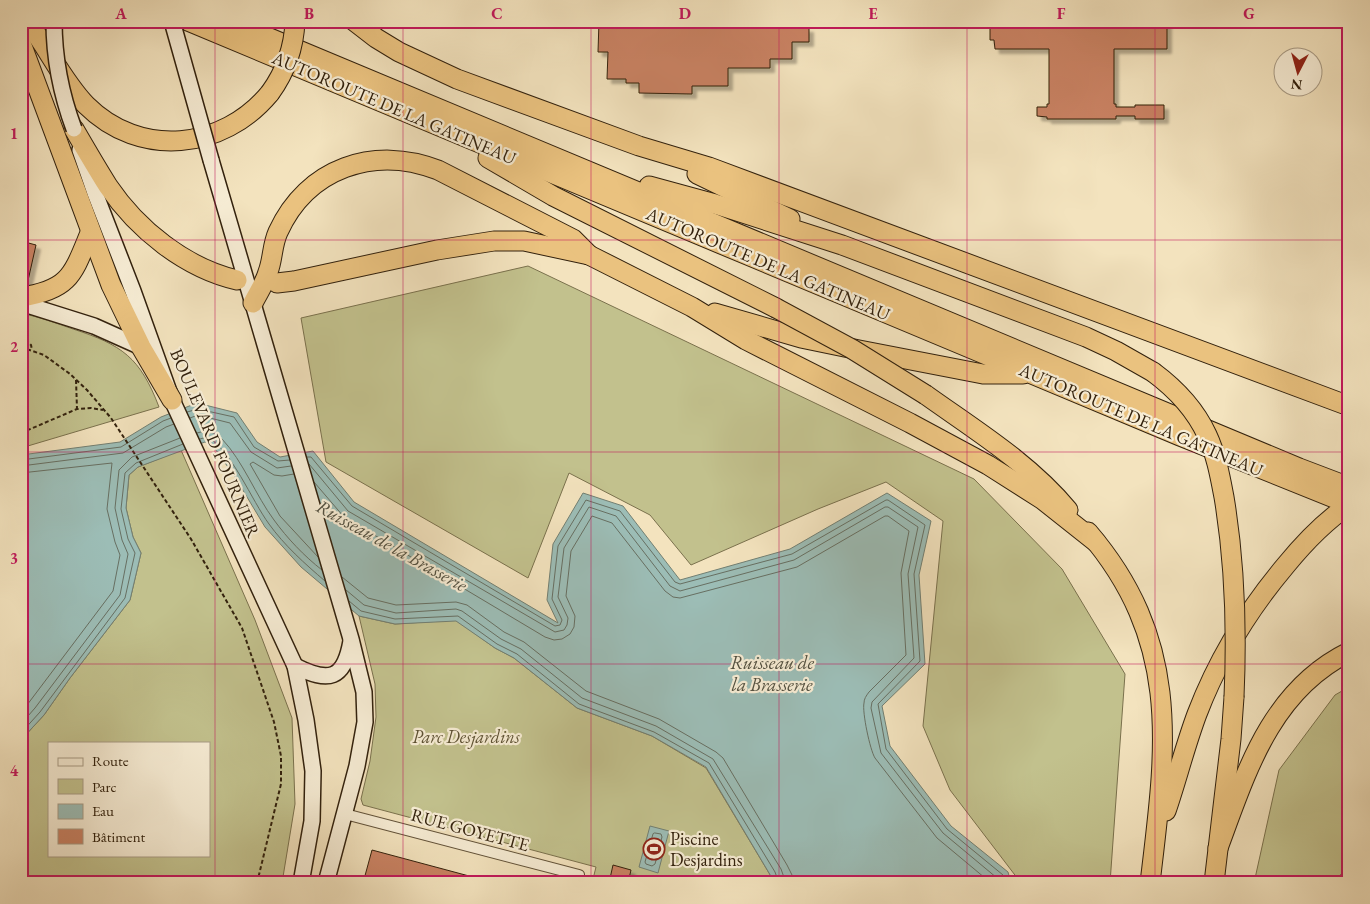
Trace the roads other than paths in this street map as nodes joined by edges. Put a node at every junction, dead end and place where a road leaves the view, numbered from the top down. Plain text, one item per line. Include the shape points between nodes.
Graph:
1 (27, 21) edge
2 (54, 21) edge
3 (172, 21) edge
4 (188, 21) edge
5 (229, 21) edge
6 (295, 21) edge
7 (354, 21) edge
8 (21, 43) edge
9 (420, 118) junction
10 (74, 130) joint
11 (639, 146) junction
12 (88, 160) junction
13 (577, 166) junction
14 (90, 233) junction
15 (842, 245) junction
16 (589, 255) junction
17 (237, 280) dead end
18 (278, 283) dead end
19 (21, 297) edge
20 (21, 303) edge
21 (253, 303) junction
22 (692, 307) junction
23 (141, 347) junction
24 (1031, 374) junction
25 (172, 400) junction
26 (1349, 406) edge
27 (1349, 487) edge
28 (1349, 504) edge
29 (1096, 542) junction
30 (351, 639) junction
31 (1349, 652) edge
32 (295, 666) junction
33 (345, 814) junction
34 (1155, 840) junction
35 (1218, 848) junction
36 (301, 883) edge
37 (326, 883) edge
38 (578, 883) edge
39 (1150, 883) edge
40 (1214, 883) edge

1 - 6 highway, bridge via 87,106 113,125 140,136 177,141 212,135 247,117 270,93 288,61
2 - 10 main road, bridge via 56,61
3 - 21 main road, bridge
4 - 9 highway, AUTOROUTE DE LA GATINEAU
5 - 13 highway, AUTOROUTE DE LA GATINEAU
7 - 11 highway via 399,52 441,72
8 - 14 highway
9 - 24 highway, AUTOROUTE DE LA GATINEAU
9 - 29 highway, bridge via 553,196 852,349 926,395 990,440 1050,489
10 - 12 highway
11 - 15 highway
11 - 26 highway via 709,167
12 - 17 highway via 120,202 157,238 197,265
12 - 25 main road, BOULEVARD FOURNIER via 100,209
13 - 15 highway via 715,204
13 - 27 highway, AUTOROUTE DE LA GATINEAU
14 - 19 highway via 77,266 68,279 48,291
14 - 23 highway
15 - 35 highway, bridge via 1116,351 1153,372 1191,407 1208,435 1216,459 1226,507 1232,567 1234,697
16 - 18 highway via 524,241 494,241
16 - 21 highway via 573,239 438,170 401,160 374,160 330,175 295,204 277,234 269,271
16 - 22 highway
20 - 23 main road via 94,326
21 - 30 main road
22 - 24 highway via 858,350 983,374
22 - 29 highway via 746,340 988,465 1043,500
23 - 25 highway
24 - 28 highway, AUTOROUTE DE LA GATINEAU
25 - 32 main road, BOULEVARD FOURNIER
28 - 34 highway via 1279,573 1222,657 1197,715
29 - 34 highway via 1131,596 1146,631 1156,669 1164,740
30 - 32 main road via 348,654 338,672 316,676
30 - 33 main road via 364,692 365,722 358,766
31 - 35 highway via 1312,677 1274,720 1256,750
32 - 36 main road, BOULEVARD FOURNIER via 313,771 312,820
33 - 37 main road
33 - 38 street, RUE GOYETTE via 579,875
34 - 39 highway
35 - 40 highway

